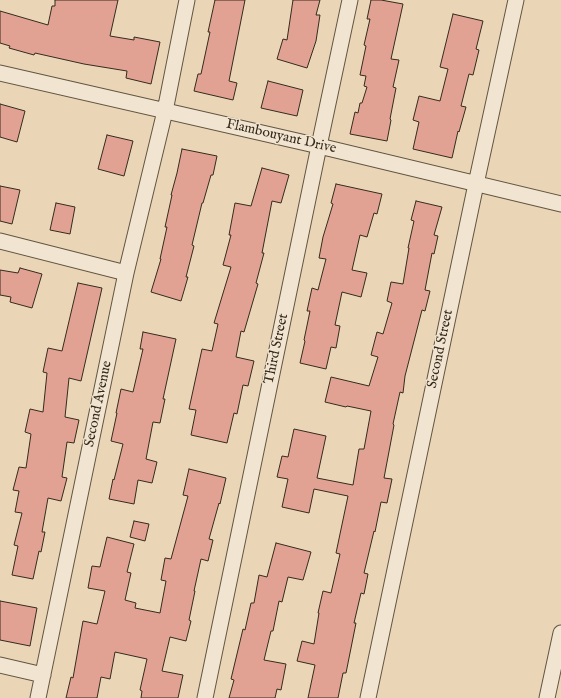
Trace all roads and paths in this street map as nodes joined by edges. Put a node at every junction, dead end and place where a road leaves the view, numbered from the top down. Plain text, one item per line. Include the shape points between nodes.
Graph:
1 (187, 0) edge
2 (350, 0) edge
3 (516, 0) edge
4 (0, 73) edge
5 (165, 111) junction
6 (319, 146) junction
7 (476, 184) junction
8 (561, 204) edge
9 (0, 241) edge
10 (126, 273) junction
11 (560, 641) edge
12 (0, 665) edge
13 (43, 676) junction
14 (38, 698) edge
15 (205, 698) edge
16 (368, 698) edge
17 (547, 698) edge

1 - 5 street, Second Avenue
2 - 6 street, Third Street
3 - 7 street, Second Street
4 - 5 street, Flambouyant Drive
5 - 6 street, Flambouyant Drive
5 - 10 street, Second Avenue
6 - 7 street, Flambouyant Drive
6 - 15 street, Third Street
7 - 8 street, Flambouyant Drive
7 - 16 street, Second Street
9 - 10 street
10 - 13 street, Second Avenue
11 - 17 street
12 - 13 street
13 - 14 street, Second Avenue

